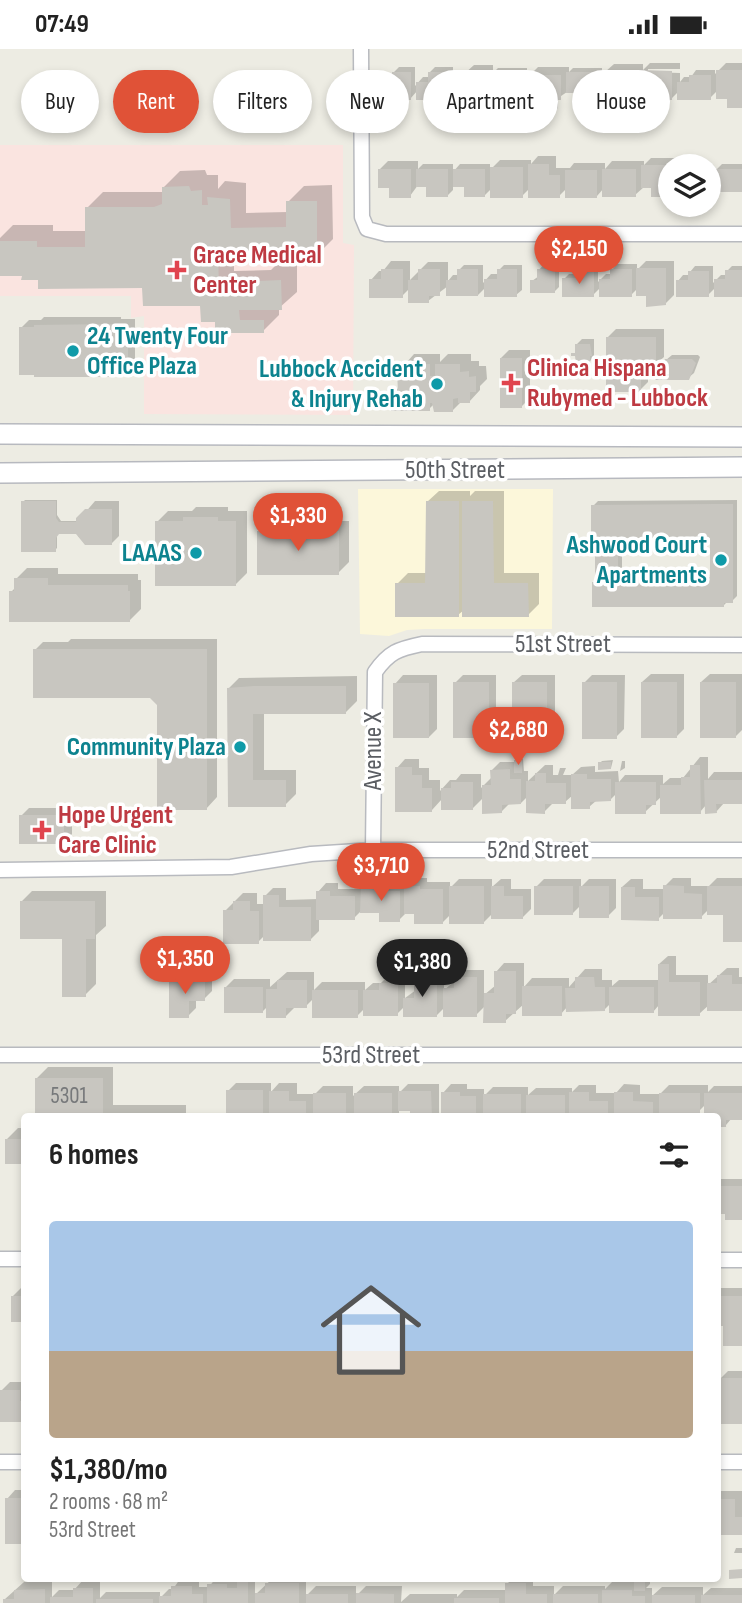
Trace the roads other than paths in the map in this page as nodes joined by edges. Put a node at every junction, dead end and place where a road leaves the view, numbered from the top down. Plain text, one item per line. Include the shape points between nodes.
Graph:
1 (361, 49) edge
2 (742, 234) edge
3 (0, 434) edge
4 (742, 437) edge
5 (742, 467) edge
6 (0, 473) edge
7 (742, 645) edge
8 (386, 657) joint
9 (373, 849) junction
10 (742, 850) edge
11 (3, 872) edge
12 (0, 1055) edge
13 (742, 1055) edge
14 (1, 1259) edge
15 (21, 1259) edge
16 (721, 1260) edge
17 (742, 1260) edge
18 (0, 1462) edge
19 (21, 1462) edge
20 (721, 1462) edge
21 (742, 1462) edge

1 - 2 street via 362,217 367,229 386,234
3 - 4 main road, 50th Street
5 - 6 main road, 50th Street
7 - 8 street, 51st Street via 422,644
8 - 9 street, Avenue X via 375,672
9 - 10 street, 52nd Street
9 - 11 street, 52nd Street via 231,867
12 - 13 street, 53rd Street
14 - 15 street
16 - 17 street
18 - 19 street
20 - 21 street

